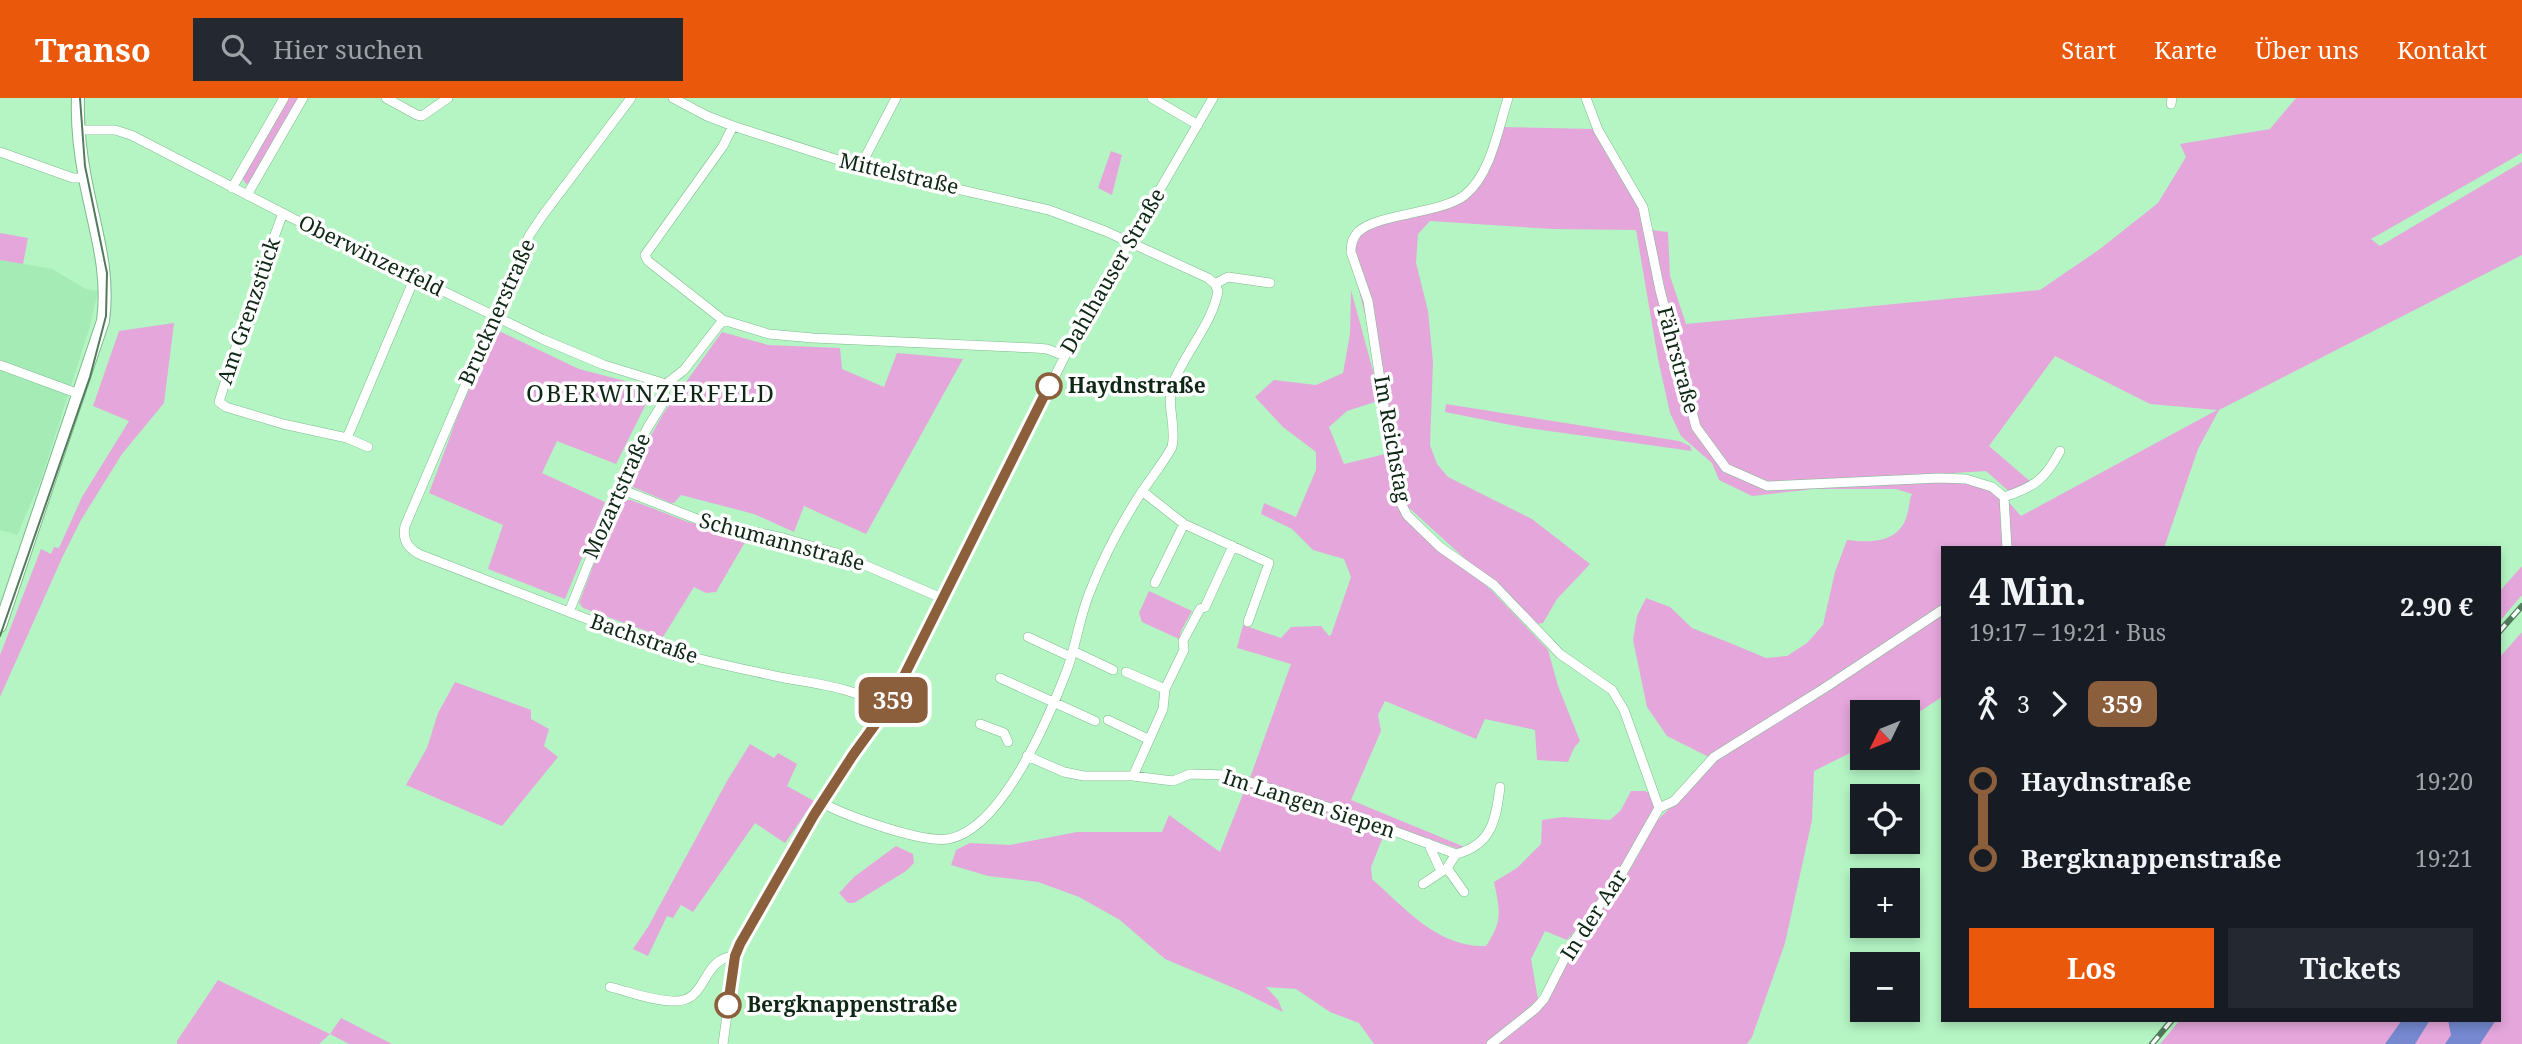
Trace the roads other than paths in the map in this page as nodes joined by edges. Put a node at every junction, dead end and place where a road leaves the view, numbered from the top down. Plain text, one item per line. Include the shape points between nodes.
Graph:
1 (78, 98) edge
2 (284, 98) edge
3 (303, 98) edge
4 (386, 98) edge
5 (448, 98) edge
6 (631, 98) edge
7 (673, 98) edge
8 (896, 98) edge
9 (1152, 98) edge
10 (1213, 98) edge
11 (1508, 98) edge
12 (1586, 98) edge
13 (1198, 125) junction
14 (733, 126) junction
15 (78, 130) junction
16 (0, 152) edge
17 (860, 167) junction
18 (85, 178) junction
19 (232, 188) junction
20 (247, 195) junction
21 (283, 213) junction
22 (1129, 242) junction
23 (415, 277) junction
24 (1270, 283) dead end
25 (1215, 284) junction
26 (495, 316) junction
27 (723, 320) junction
28 (1065, 356) junction
29 (0, 365) edge
30 (666, 384) junction
31 (79, 394) junction
32 (347, 438) junction
33 (368, 447) dead end
34 (2060, 452) dead end
35 (618, 488) junction
36 (1142, 491) junction
37 (2004, 497) junction
38 (1184, 524) junction
39 (408, 546) joint
40 (1233, 546) junction
41 (2007, 546) edge
42 (1155, 583) dead end
43 (944, 599) junction
44 (1941, 611) edge
45 (569, 612) junction
46 (1248, 622) dead end
47 (0, 626) edge
48 (1028, 637) dead end
49 (1072, 654) junction
50 (1113, 670) dead end
51 (1126, 671) dead end
52 (1000, 678) dead end
53 (1165, 689) junction
54 (1053, 702) junction
55 (887, 709) junction
56 (1108, 720) dead end
57 (1095, 721) dead end
58 (980, 724) dead end
59 (1148, 739) junction
60 (1008, 742) dead end
61 (1027, 756) junction
62 (1132, 776) junction
63 (1500, 787) dead end
64 (822, 803) junction
65 (1659, 808) junction
66 (1428, 843) junction
67 (1456, 854) junction
68 (1444, 869) junction
69 (1423, 884) dead end
70 (1464, 892) dead end
71 (735, 956) junction
72 (610, 987) dead end
73 (723, 1044) edge
74 (1492, 1044) edge

1 - 15 street
2 - 19 street
3 - 20 street
4 - 5 street via 422,116
6 - 26 street, Brucknerstraße via 536,224
7 - 14 street, Mittelstraße
8 - 17 street
9 - 13 street
10 - 13 street, Dahlhauser Straße
11 - 65 street, Im Reichstag via 1486,165 1465,195 1369,225 1356,234 1352,245 1374,332 1398,497 1408,515 1440,547 1494,585 1560,654 1612,690 1624,710
12 - 37 street, Fährstraße via 1598,130 1643,206 1696,427 1726,468 1766,486 1966,479 1992,487
13 - 22 street, Dahlhauser Straße
14 - 17 street, Mittelstraße
14 - 27 street via 645,254
15 - 18 street
15 - 19 street, Oberwinzerfeld via 131,135
16 - 18 street via 73,178
17 - 22 street, Mittelstraße via 1041,207
18 - 31 street via 106,285 103,321
19 - 20 street, Oberwinzerfeld
20 - 21 street, Oberwinzerfeld
21 - 23 street, Oberwinzerfeld
21 - 32 street, Am Grenzstück via 219,402 284,424
22 - 25 street, Mittelstraße
22 - 28 street, Dahlhauser Straße
23 - 26 street, Oberwinzerfeld
23 - 32 street
24 - 25 street via 1228,277
25 - 36 street via 1216,300 1171,389 1172,447
26 - 30 street, Oberwinzerfeld via 596,362
26 - 39 street, Brucknerstraße via 405,526
27 - 28 street via 776,335 1035,348
27 - 30 street, Mozartstraße via 684,370
28 - 43 street, Dahlhauser Straße
29 - 31 street
30 - 35 street, Mozartstraße via 663,403
31 - 47 street
32 - 33 street
34 - 37 street via 2042,479
35 - 43 street, Schumannstraße via 697,519 839,554
35 - 45 street, Mozartstraße
36 - 38 street
36 - 49 street via 1101,563
37 - 41 street
38 - 40 street
38 - 42 street
39 - 45 street, Bachstraße
40 - 46 street via 1269,563
40 - 53 street via 1205,607 1185,636 1184,650
43 - 55 street, Dahlhauser Straße
44 - 65 street via 1714,757 1674,802
45 - 55 street, Bachstraße via 676,653 831,686
48 - 49 street
49 - 50 street
49 - 54 street
51 - 53 street
52 - 54 street
53 - 59 street via 1163,709
54 - 57 street
54 - 61 street
55 - 64 street, Dahlhauser Straße
56 - 59 street
58 - 60 street via 1004,733
59 - 62 street
61 - 62 street, Im Langen Siepen via 1071,773
61 - 64 street via 1008,792 993,808 970,830 949,839 885,827
62 - 66 street, Im Langen Siepen via 1173,781 1190,774 1228,775
63 - 67 street via 1496,820 1489,832 1467,851
64 - 71 street, Dahlhauser Straße
65 - 74 street, In der Aar via 1621,875 1573,942 1544,999
66 - 67 street, Im Langen Siepen
66 - 68 street
67 - 68 street
68 - 69 street
68 - 70 street
71 - 72 street via 717,961 696,992 679,1001
71 - 73 street, Dahlhauser Straße

